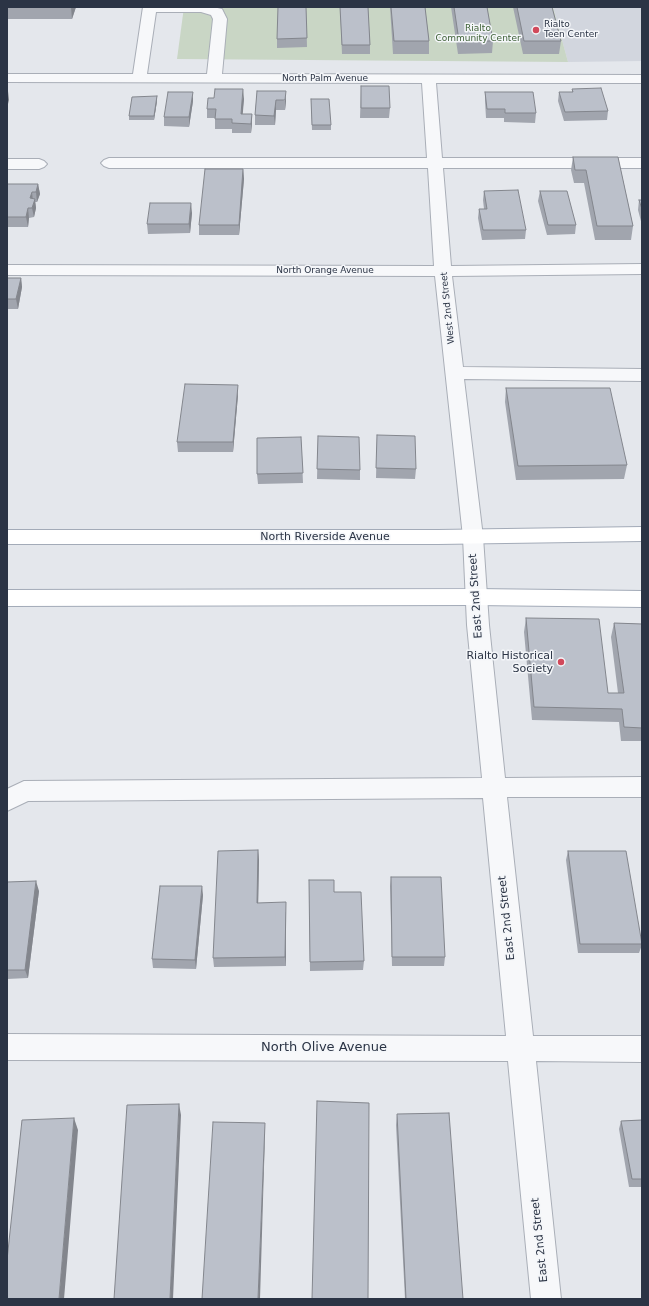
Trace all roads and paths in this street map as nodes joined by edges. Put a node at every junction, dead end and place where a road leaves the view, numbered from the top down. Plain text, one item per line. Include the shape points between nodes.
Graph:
1 (150, 7) edge
2 (7, 78) edge
3 (139, 78) junction
4 (214, 79) junction
5 (430, 79) junction
6 (642, 79) edge
7 (109, 163) dead end
8 (436, 163) junction
9 (642, 163) edge
10 (7, 164) edge
11 (39, 164) dead end
12 (642, 269) edge
13 (7, 270) edge
14 (443, 271) junction
15 (455, 373) junction
16 (642, 374) edge
17 (642, 534) edge
18 (7, 537) edge
19 (473, 537) junction
20 (475, 597) junction
21 (7, 598) edge
22 (642, 599) edge
23 (494, 787) junction
24 (642, 787) edge
25 (7, 801) edge
26 (7, 1047) edge
27 (520, 1049) junction
28 (642, 1049) edge
29 (546, 1299) edge

1 - 3 street
1 - 4 street via 201,8 217,12 220,19
2 - 3 street, North Palm Avenue
3 - 4 street, North Palm Avenue
4 - 5 street, North Palm Avenue
5 - 6 street, North Palm Avenue
5 - 8 street, West 2nd Street
7 - 8 street
8 - 9 street
8 - 14 street, West 2nd Street
10 - 11 street
12 - 14 street, North Orange Avenue
13 - 14 street, North Orange Avenue
14 - 15 street, West 2nd Street
15 - 16 street
15 - 19 street, West 2nd Street
17 - 19 main road, North Riverside Avenue
18 - 19 main road, North Riverside Avenue
19 - 20 street, East 2nd Street
20 - 21 main road
20 - 22 main road
20 - 23 street, East 2nd Street
23 - 24 street
23 - 25 street via 24,790
23 - 27 street, East 2nd Street
26 - 27 street, North Olive Avenue
27 - 28 street, North Olive Avenue
27 - 29 street, East 2nd Street

